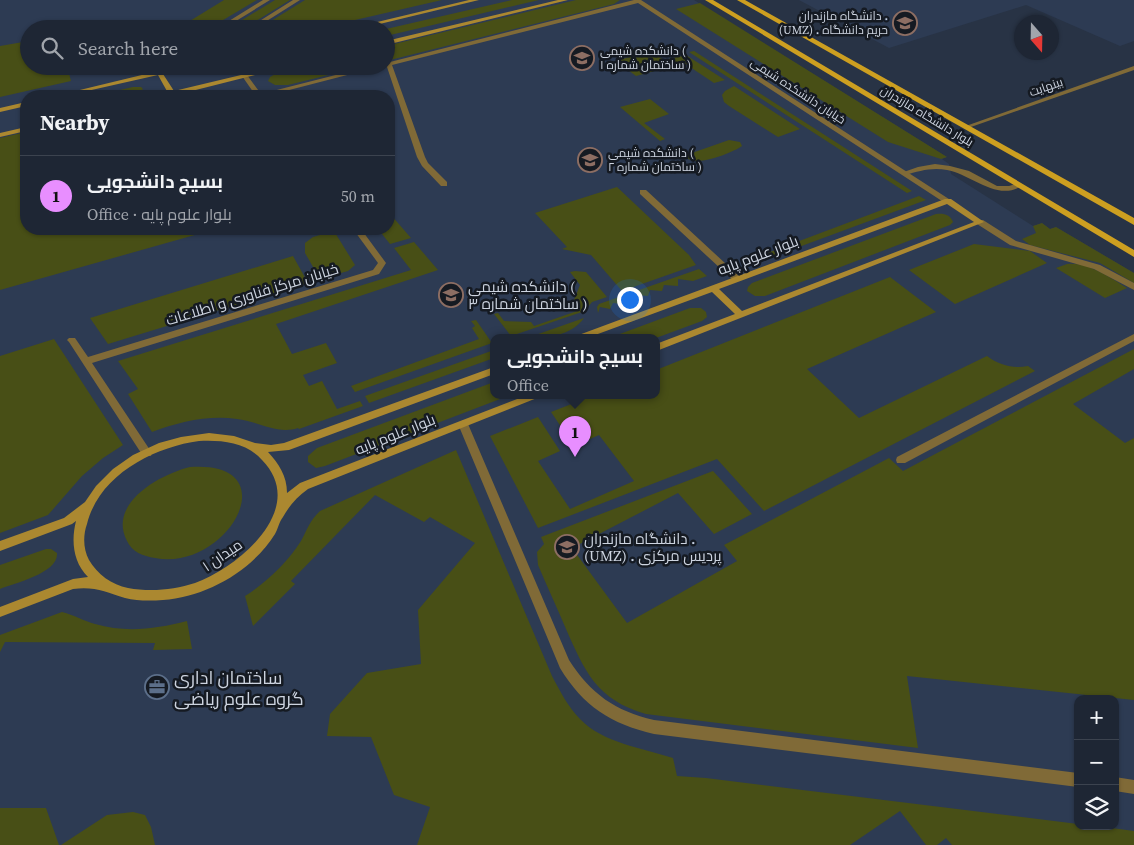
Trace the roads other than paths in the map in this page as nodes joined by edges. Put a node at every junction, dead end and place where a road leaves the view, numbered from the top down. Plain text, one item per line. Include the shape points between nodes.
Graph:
1 (267, 0) edge
2 (297, 0) edge
3 (476, 0) edge
4 (565, 0) edge
5 (708, 0) edge
6 (740, 0) edge
7 (638, 1) edge
8 (234, 20) edge
9 (265, 20) edge
10 (390, 20) edge
11 (395, 41) edge
12 (395, 62) edge
13 (1134, 68) edge
14 (140, 75) edge
15 (162, 75) edge
16 (249, 75) edge
17 (343, 75) edge
18 (392, 75) edge
19 (245, 76) junction
20 (81, 90) edge
21 (170, 90) edge
22 (188, 90) edge
23 (255, 90) edge
24 (283, 90) edge
25 (20, 105) edge
26 (0, 110) edge
27 (966, 127) junction
28 (20, 130) edge
29 (0, 135) edge
30 (905, 173) junction
31 (444, 184) dead end
32 (1019, 185) junction
33 (643, 192) dead end
34 (948, 201) junction
35 (980, 222) junction
36 (1134, 222) edge
37 (361, 235) edge
38 (1134, 254) edge
39 (737, 279) junction
40 (1134, 287) edge
41 (713, 288) junction
42 (741, 315) junction
43 (590, 334) edge
44 (1134, 337) edge
45 (72, 340) dead end
46 (660, 346) edge
47 (87, 361) junction
48 (490, 371) edge
49 (526, 399) edge
50 (463, 424) junction
51 (245, 443) junction
52 (147, 453) junction
53 (901, 460) dead end
54 (90, 502) junction
55 (278, 515) junction
56 (0, 546) edge
57 (106, 585) junction
58 (0, 612) edge
59 (1074, 780) edge
60 (1119, 785) edge
61 (1134, 787) edge

1 - 8 street
2 - 9 street
3 - 10 main road
4 - 11 main road
5 - 32 main road, بلوار دانشگاه مازندران
6 - 27 main road, بلوار دانشگاه مازندران
7 - 12 street
7 - 30 street, خیابان دانشکده شیمی
13 - 27 street, بینهایت
14 - 20 main road
15 - 21 main road
16 - 19 main road
17 - 24 street
18 - 31 street via 421,157
19 - 22 main road
19 - 23 street
25 - 26 main road
27 - 36 main road, بلوار دانشگاه مازندران
28 - 29 main road
30 - 32 street via 935,166 968,174 998,189
30 - 34 street, خیابان دانشکده شیمی
32 - 38 main road, بلوار دانشگاه مازندران
33 - 39 street
34 - 35 main road
34 - 39 main road, بلوار علوم پایه
35 - 40 street via 1013,243 1097,267
35 - 42 main road
37 - 47 street, خیابان مرکز فناوری و اطلاعات via 382,263 371,274
39 - 41 main road, بلوار علوم پایه
41 - 42 main road
41 - 43 main road, بلوار علوم پایه
42 - 46 main road
44 - 53 street
45 - 47 street
47 - 52 street
48 - 51 main road, بلوار علوم پایه via 284,448 272,449
49 - 50 main road, بلوار علوم پایه
50 - 55 main road, بلوار علوم پایه via 300,489
50 - 59 street via 564,664 585,693 605,709 654,727
51 - 52 main road, میدان ۱ via 228,438 199,438 172,443
51 - 55 main road, میدان ۱ via 267,456 279,475 282,490
52 - 54 main road, میدان ۱ via 110,477
54 - 56 main road via 68,521
54 - 57 main road, میدان ۱ via 79,528 80,553 92,575
55 - 57 main road, میدان ۱ via 256,550 206,584 158,595 135,595
57 - 58 main road via 73,584
60 - 61 street

